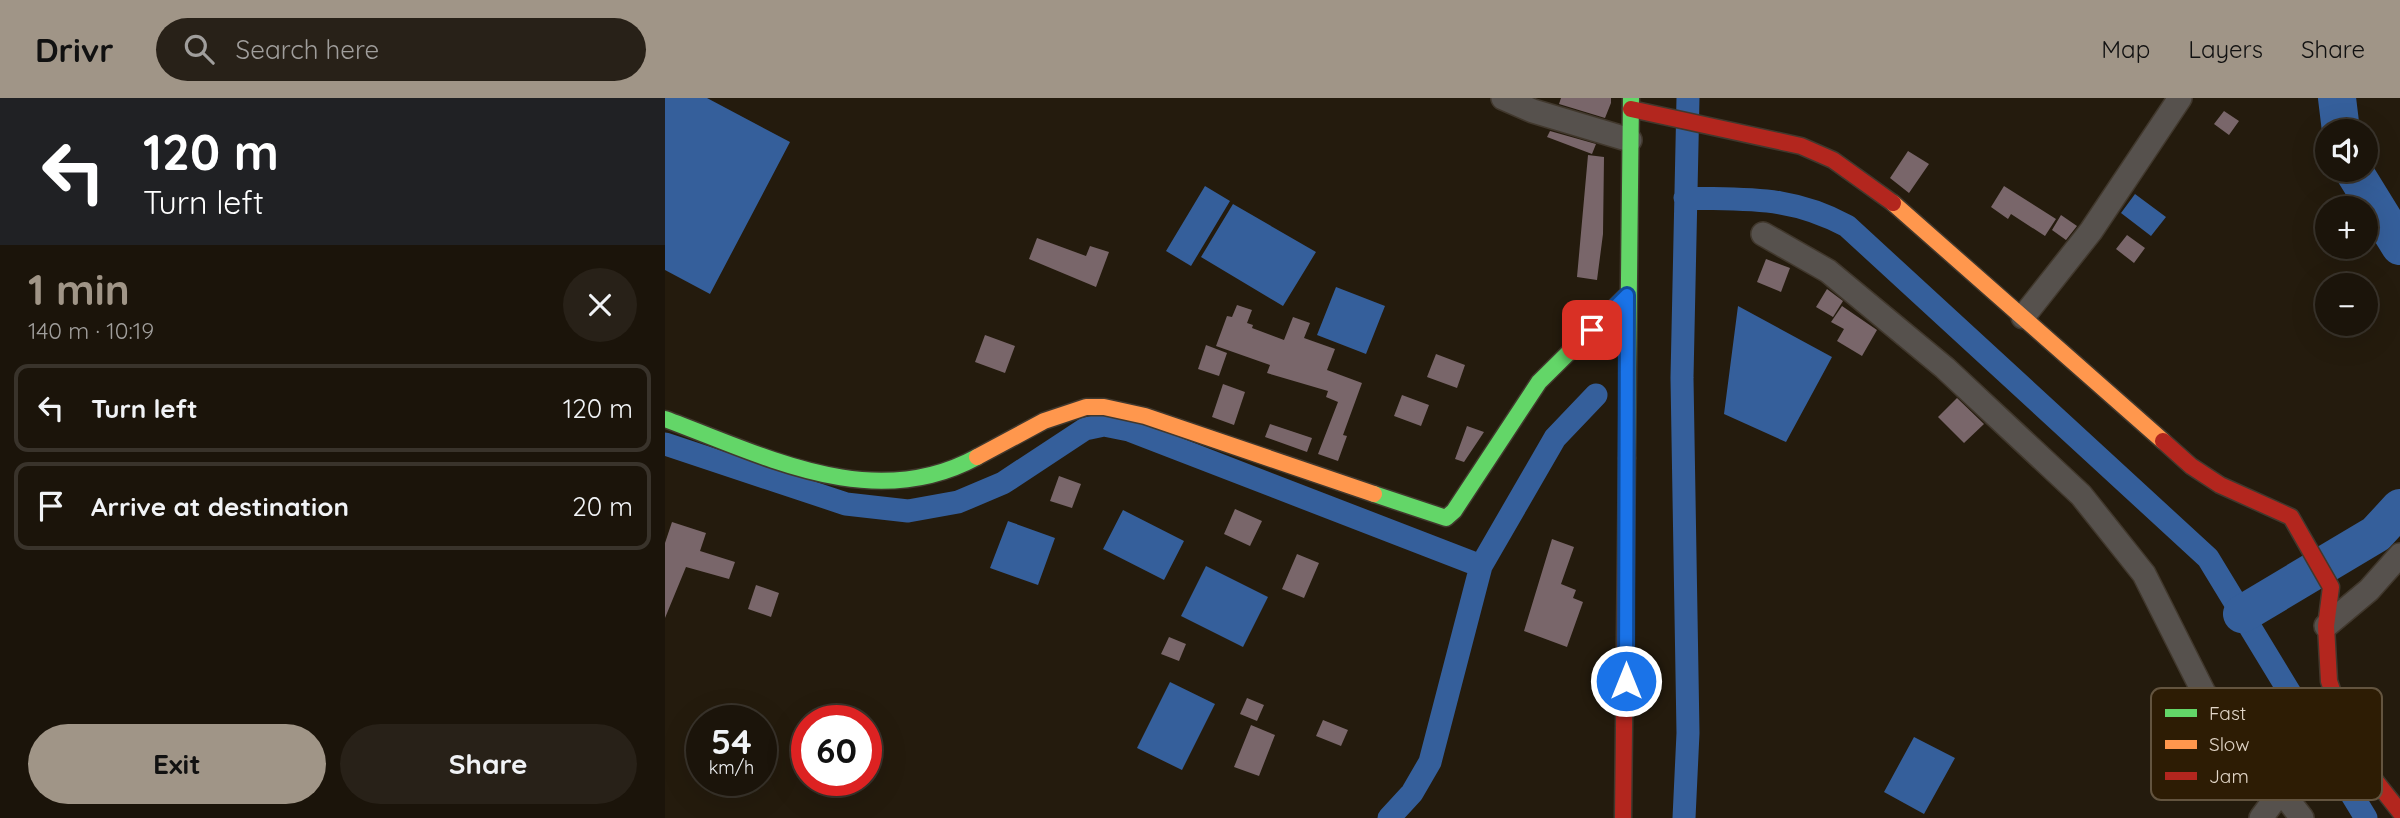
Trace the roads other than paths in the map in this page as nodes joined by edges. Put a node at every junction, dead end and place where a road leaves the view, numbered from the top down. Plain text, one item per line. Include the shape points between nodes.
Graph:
1 (1503, 98) edge
2 (2180, 98) edge
3 (1631, 103) edge
4 (1630, 140) junction
5 (1762, 234) dead end
6 (1627, 295) junction
7 (2023, 317) junction
8 (665, 419) edge
9 (2400, 555) edge
10 (2326, 626) junction
11 (2201, 688) edge
12 (2331, 688) edge
13 (2382, 789) edge
14 (2274, 800) edge
15 (2288, 800) edge
16 (2400, 812) edge
17 (1623, 818) edge
18 (2261, 818) edge
19 (2302, 818) edge

1 - 4 street
2 - 7 street via 2091,231
3 - 4 street
3 - 7 street via 1801,146 1833,160 1890,201
4 - 6 street
5 - 11 street via 1828,271 1945,368 2081,495 2144,574
6 - 8 street via 1539,382 1446,518 1157,420 1104,407 1086,407 1044,421 956,469 894,483 816,475
6 - 17 street
7 - 10 street via 2191,466 2220,485 2291,517 2331,587
9 - 10 street via 2369,590
10 - 12 street
13 - 16 street
14 - 18 street
15 - 19 street

